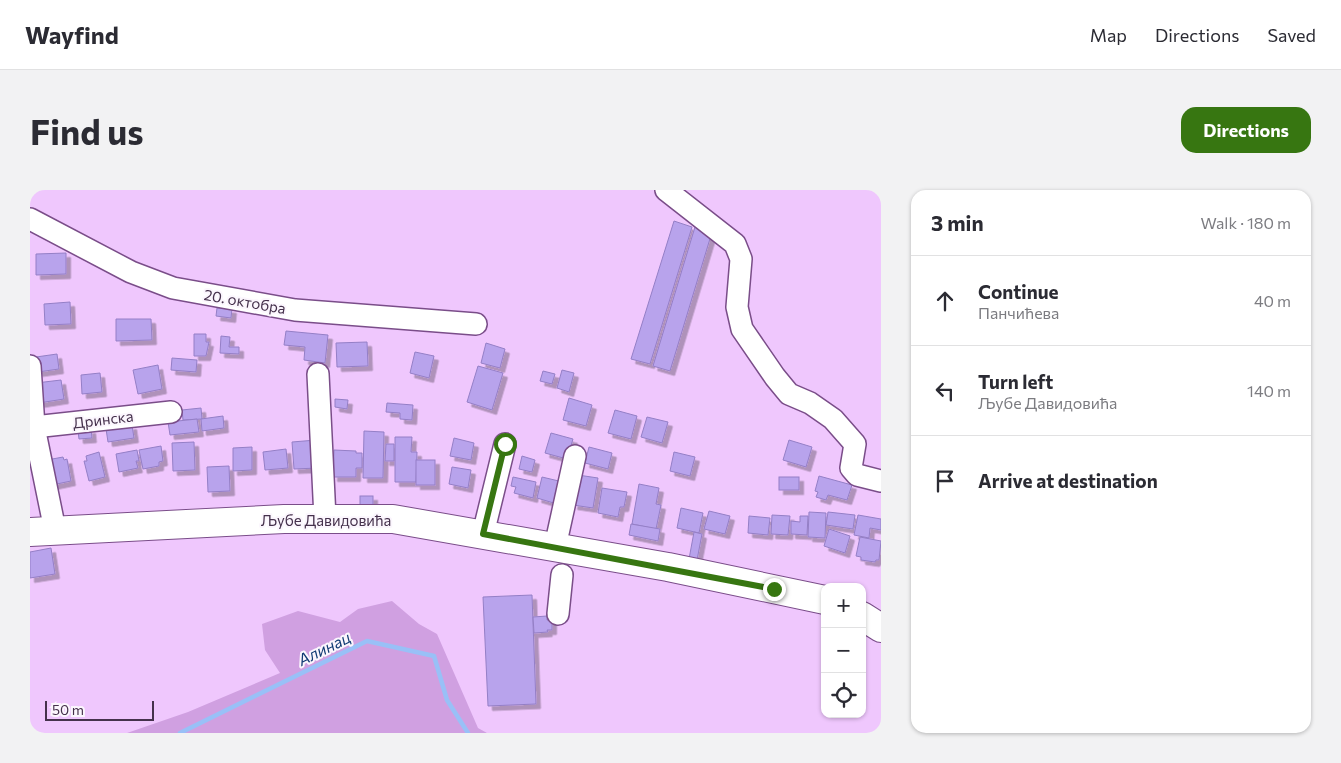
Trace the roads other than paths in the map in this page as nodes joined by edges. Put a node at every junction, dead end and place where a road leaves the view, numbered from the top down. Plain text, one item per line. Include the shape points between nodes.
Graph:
1 (666, 190) edge
2 (30, 219) edge
3 (476, 324) dead end
4 (30, 366) edge
5 (318, 374) dead end
6 (171, 412) dead end
7 (34, 427) junction
8 (505, 444) dead end
9 (575, 456) dead end
10 (881, 481) edge
11 (325, 518) junction
12 (42, 531) edge
13 (483, 534) junction
14 (555, 547) junction
15 (562, 575) dead end
16 (821, 599) edge
17 (558, 614) dead end
18 (866, 619) edge
19 (881, 628) edge

1 - 10 street via 735,244 742,259 737,307 742,329 775,377 789,394 810,402 833,419 855,444 851,468 857,475
2 - 3 street, 20. октобра via 93,254 173,288 295,310
4 - 7 street
5 - 11 street
6 - 7 street, Дринска
7 - 12 street
8 - 13 street
9 - 14 street
11 - 12 main road, Љубе Давидовића
11 - 13 main road, Љубе Давидовића via 393,519
13 - 14 main road, Љубе Давидовића
14 - 16 main road, Љубе Давидовића
15 - 17 street
18 - 19 main road

